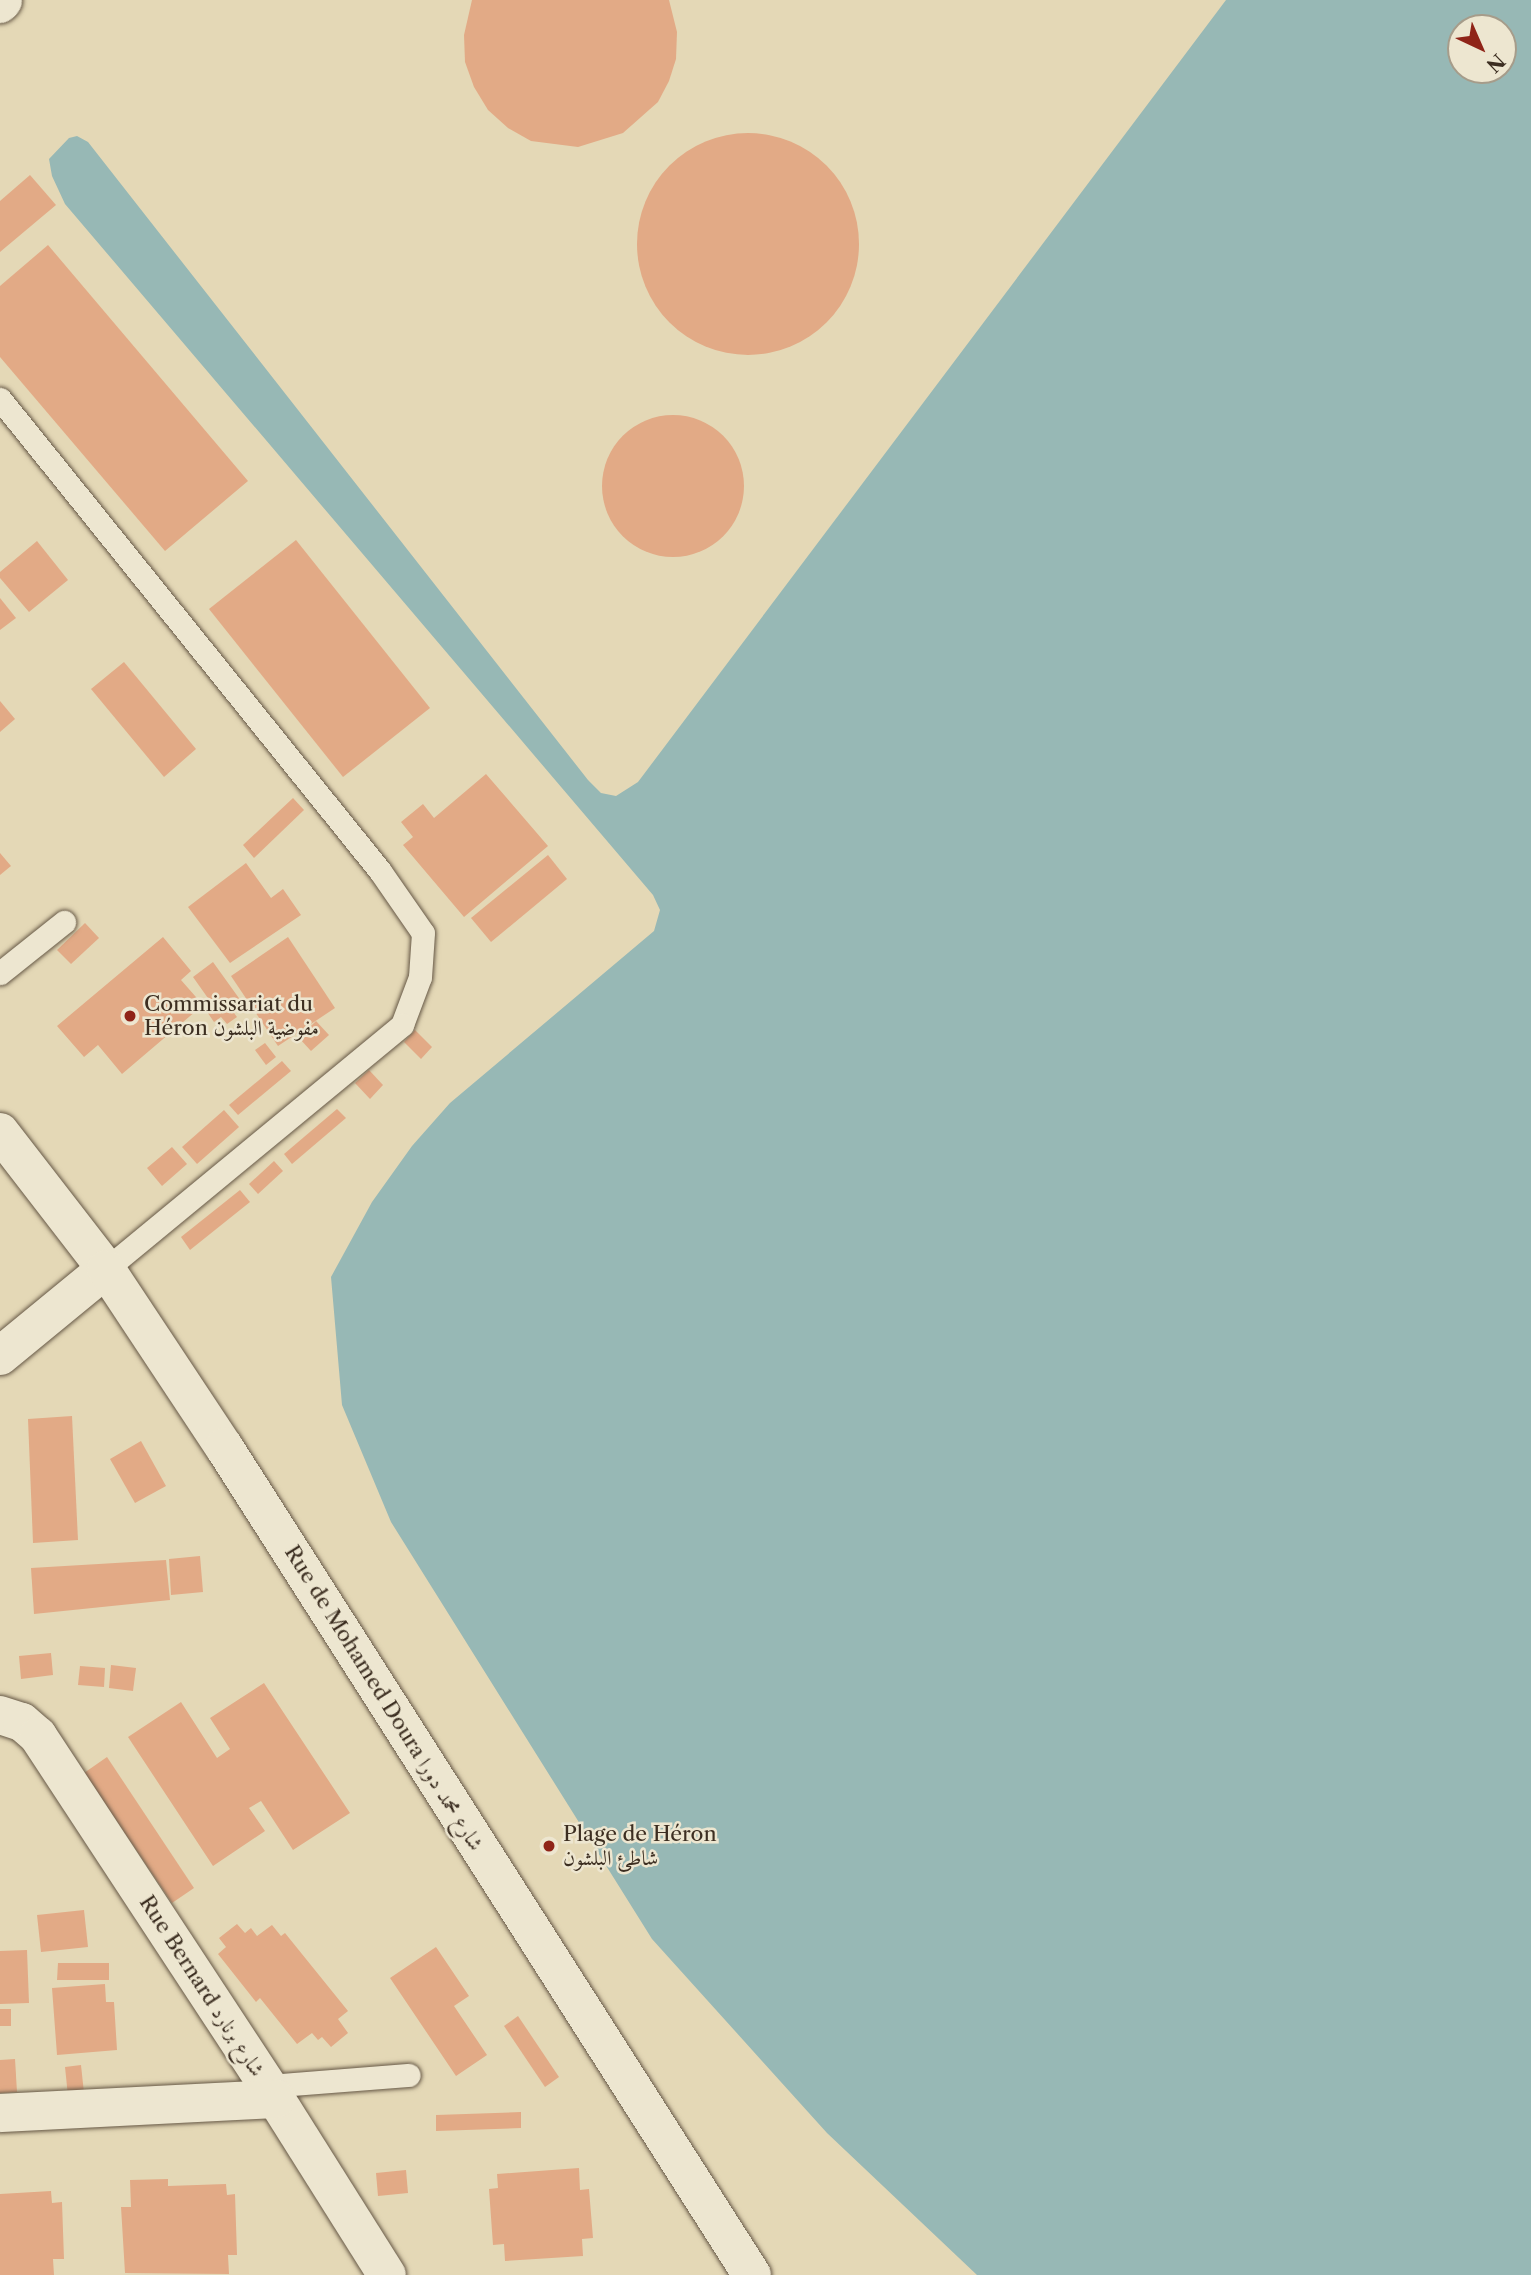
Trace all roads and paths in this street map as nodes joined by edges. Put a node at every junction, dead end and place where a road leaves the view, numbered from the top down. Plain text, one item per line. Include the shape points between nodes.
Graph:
1 (0, 399) edge
2 (64, 922) dead end
3 (0, 973) edge
4 (0, 1132) edge
5 (106, 1269) junction
6 (0, 1356) edge
7 (0, 1715) edge
8 (409, 2075) dead end
9 (272, 2092) junction
10 (0, 2113) edge
11 (387, 2275) edge
12 (752, 2275) edge

1 - 5 lane via 380,871 423,933 420,977 402,1025
2 - 3 lane
4 - 5 street, Rue de Mohamed Doura شارع محمد دورا
5 - 6 street
5 - 12 street, Rue de Mohamed Doura شارع محمد دورا
7 - 9 street, Rue Bernard شارع برنارد via 22,1722 38,1736
8 - 9 lane
9 - 10 street
9 - 11 street, Rue Bernard شارع برنارد

